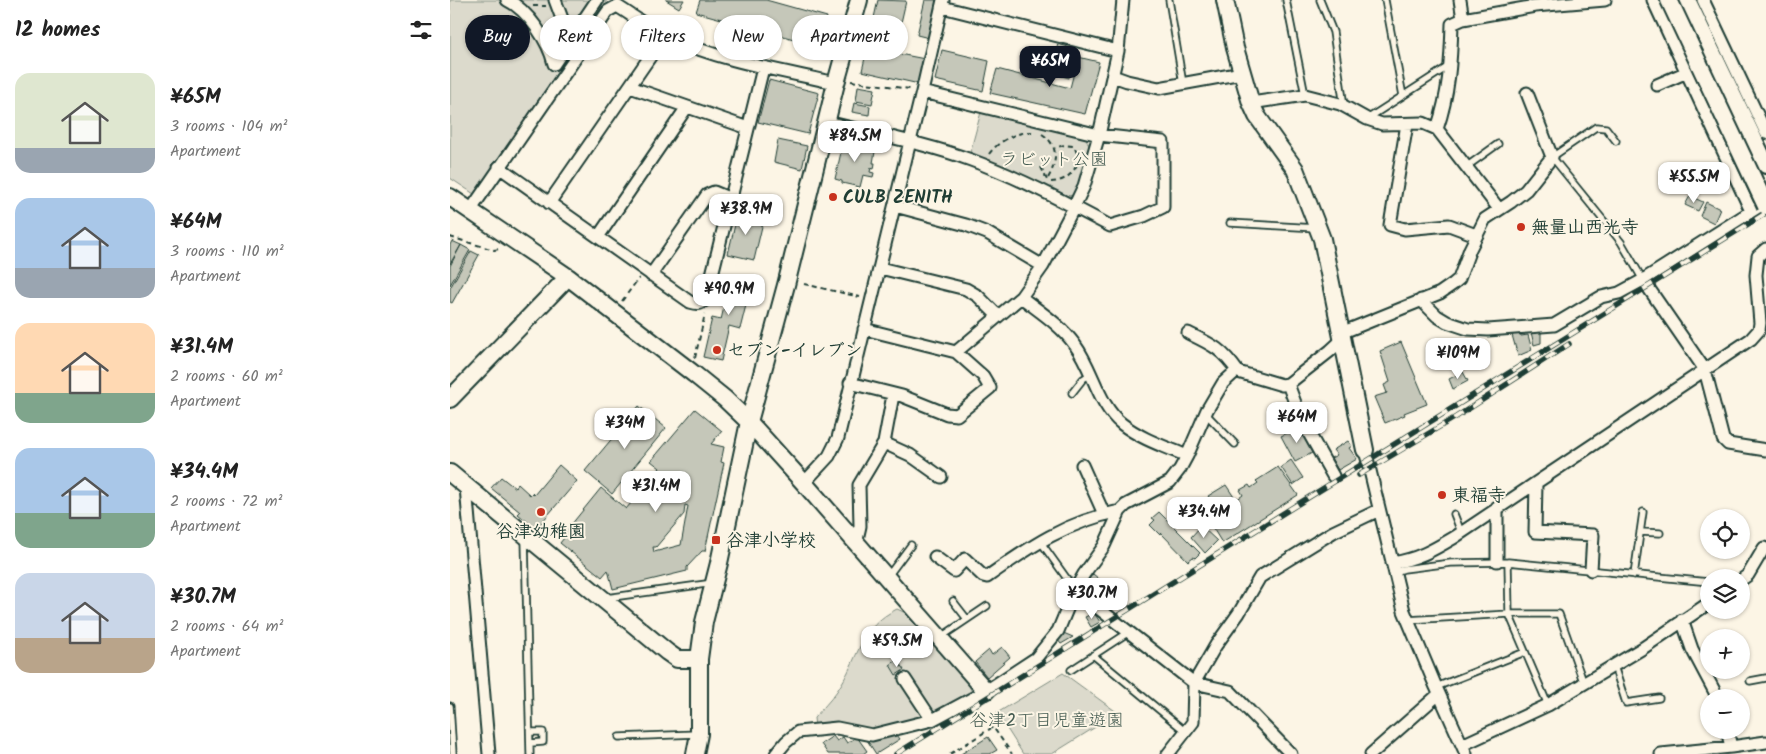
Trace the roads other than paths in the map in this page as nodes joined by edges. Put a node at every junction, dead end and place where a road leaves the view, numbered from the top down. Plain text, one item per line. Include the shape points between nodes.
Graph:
1 (596, 0) edge
2 (859, 0) edge
3 (1123, 0) edge
4 (1168, 0) edge
5 (1225, 0) edge
6 (1286, 0) edge
7 (1320, 0) edge
8 (1385, 0) edge
9 (1460, 0) edge
10 (1605, 0) edge
11 (1653, 0) edge
12 (1669, 0) edge
13 (1687, 0) edge
14 (1703, 0) edge
15 (510, 1) edge
16 (556, 2) edge
17 (1573, 2) edge
18 (942, 3) edge
19 (1535, 3) edge
20 (561, 15) edge
21 (586, 15) edge
22 (632, 15) edge
23 (1463, 19) junction
24 (540, 33) edge
25 (704, 51) edge
26 (1118, 51) junction
27 (648, 60) edge
28 (1451, 65) junction
29 (763, 68) junction
30 (1687, 72) junction
31 (1242, 73) junction
32 (1113, 76) junction
33 (842, 82) junction
34 (1183, 84) junction
35 (1657, 84) dead end
36 (630, 87) junction
37 (922, 92) junction
38 (1527, 93) dead end
39 (1305, 95) junction
40 (1403, 96) junction
41 (1251, 103) junction
42 (1344, 106) junction
43 (686, 107) junction
44 (1367, 119) junction
45 (827, 122) junction
46 (1407, 124) junction
47 (748, 128) junction
48 (1437, 129) junction
49 (1766, 133) edge
50 (1098, 135) junction
51 (1616, 141) dead end
52 (910, 142) junction
53 (1498, 144) dead end
54 (1552, 157) junction
55 (1766, 166) edge
56 (499, 167) junction
57 (1466, 167) junction
58 (450, 197) edge
59 (731, 199) junction
60 (548, 202) junction
61 (1766, 202) edge
62 (895, 206) junction
63 (1074, 207) junction
64 (1758, 208) edge
65 (1499, 209) junction
66 (470, 211) junction
67 (1230, 223) dead end
68 (1318, 228) junction
69 (1476, 235) junction
70 (598, 237) junction
71 (1766, 249) edge
72 (1043, 266) junction
73 (880, 268) junction
74 (648, 273) junction
75 (568, 278) junction
76 (1643, 280) junction
77 (1021, 297) junction
78 (1422, 300) junction
79 (998, 316) junction
80 (864, 329) junction
81 (1188, 334) dead end
82 (1342, 336) junction
83 (956, 352) junction
84 (1705, 370) junction
85 (1238, 372) junction
86 (1091, 374) junction
87 (850, 383) junction
88 (1288, 384) junction
89 (1072, 393) dead end
90 (893, 395) junction
91 (450, 399) edge
92 (1206, 414) junction
93 (749, 422) junction
94 (884, 443) junction
95 (1236, 444) dead end
96 (1365, 450) joint
97 (1766, 450) edge
98 (1187, 456) junction
99 (1082, 465) dead end
100 (450, 473) edge
101 (1333, 476) dead end
102 (942, 477) dead end
103 (804, 482) junction
104 (1536, 483) junction
105 (466, 487) junction
106 (1497, 507) junction
107 (1379, 510) junction
108 (1120, 511) junction
109 (1643, 512) dead end
110 (1104, 514) junction
111 (1454, 514) dead end
112 (1461, 532) junction
113 (1640, 532) junction
114 (1660, 533) dead end
115 (525, 535) junction
116 (1040, 541) junction
117 (856, 544) junction
118 (911, 545) dead end
119 (1765, 548) edge
120 (935, 557) dead end
121 (1502, 562) junction
122 (1393, 567) junction
123 (1591, 570) junction
124 (1750, 572) edge
125 (1634, 575) junction
126 (886, 578) junction
127 (1700, 581) edge
128 (713, 583) junction
129 (1075, 590) junction
130 (601, 599) junction
131 (952, 600) dead end
132 (987, 606) dead end
133 (1700, 609) edge
134 (1510, 614) junction
135 (967, 619) junction
136 (1407, 620) junction
137 (1682, 620) junction
138 (1129, 632) junction
139 (939, 639) junction
140 (1525, 652) junction
141 (1093, 655) junction
142 (699, 659) junction
143 (1614, 666) junction
144 (1071, 670) dead end
145 (1766, 678) edge
146 (905, 679) dead end
147 (1750, 681) dead end
148 (1194, 683) junction
149 (1584, 684) junction
150 (1713, 689) edge
151 (986, 691) junction
152 (1437, 691) junction
153 (1659, 698) dead end
154 (1548, 705) junction
155 (450, 706) edge
156 (932, 720) junction
157 (530, 732) junction
158 (1186, 732) junction
159 (699, 734) junction
160 (619, 737) dead end
161 (1729, 739) edge
162 (1766, 742) edge
163 (530, 743) junction
164 (1731, 747) junction
165 (1464, 749) edge
166 (1696, 753) edge
167 (453, 754) edge
168 (488, 754) edge
169 (530, 754) edge
170 (695, 754) edge
171 (776, 754) edge
172 (1168, 754) edge
173 (1291, 754) edge
174 (1372, 754) edge
175 (1661, 754) edge

1 - 21 street
2 - 33 street
3 - 26 street
4 - 34 lane
5 - 31 street
6 - 39 lane
7 - 42 lane via 1332,32
8 - 40 lane
9 - 23 street
10 - 17 street
11 - 30 street
12 - 64 street, bridge
13 - 55 street
14 - 49 street
15 - 24 street
16 - 20 street
17 - 19 street
18 - 26 street
18 - 37 street
19 - 23 street
22 - 56 street via 617,6 608,11
23 - 28 street via 1452,24
25 - 29 street
26 - 32 street
27 - 36 street
28 - 40 lane
28 - 48 street via 1445,106
29 - 33 street
29 - 47 street
30 - 35 street
30 - 64 street
31 - 34 street
31 - 41 street
32 - 34 street via 1159,88
32 - 50 street
33 - 45 street
36 - 43 street
36 - 60 street
37 - 50 street
37 - 52 street
38 - 54 street
39 - 41 street
39 - 42 street
40 - 44 lane
41 - 68 street via 1295,169
42 - 44 street
43 - 47 street
43 - 70 street
44 - 46 street via 1382,124
45 - 52 street
45 - 93 street
46 - 48 street via 1423,124
46 - 69 street via 1390,225 1406,228 1449,224
47 - 59 street
48 - 57 street
50 - 63 street via 1084,186
50 - 63 street via 1163,142 1163,206 1144,216 1110,226
51 - 54 lane via 1606,128 1596,127
52 - 62 street
52 - 63 street via 982,165
53 - 57 lane
54 - 65 street via 1526,190
54 - 76 lane via 1621,242
56 - 60 street
56 - 66 street
57 - 65 street
58 - 66 street
59 - 74 street via 714,192 707,195
59 - 74 street via 706,299 702,303 690,302
60 - 70 street
61 - 64 street
62 - 72 street via 987,233
62 - 73 street
63 - 72 street
64 - 76 street
65 - 69 street via 1485,219
66 - 75 street
67 - 68 lane
68 - 82 street
69 - 78 street via 1459,279 1440,293
70 - 74 street
71 - 84 street via 1758,256 1756,267 1759,330
72 - 77 street
73 - 79 street via 966,289
73 - 80 street
75 - 91 street
75 - 93 street via 694,374
76 - 78 street via 1619,293 1601,297 1554,326 1468,329 1437,316
76 - 84 street
77 - 79 street
77 - 86 street via 1066,333
78 - 82 street
79 - 83 street
80 - 83 street
80 - 87 street
81 - 85 street via 1216,346 1228,356
82 - 88 street via 1330,351
82 - 96 street
83 - 90 street via 983,376 990,388 957,415
84 - 97 street via 1723,439 1728,444
84 - 104 street
85 - 88 street
85 - 92 street via 1223,383
86 - 89 lane
86 - 98 street via 1105,404 1122,424
87 - 90 street
87 - 103 street via 838,438 829,456
88 - 101 street via 1301,419
90 - 94 street
92 - 95 lane
92 - 98 street
93 - 103 street
93 - 128 street
94 - 102 street via 910,455
94 - 117 street via 859,485 860,526
96 - 107 street
98 - 108 street via 1170,482
99 - 110 street
100 - 105 street
103 - 117 street
104 - 106 street
104 - 123 street via 1535,532 1593,535
105 - 115 street
105 - 168 street
106 - 112 street
106 - 121 street
107 - 122 street
107 - 148 street via 1333,532 1260,577
108 - 110 street
108 - 129 street via 1104,546
109 - 113 lane
110 - 116 street
111 - 112 lane
112 - 122 street via 1426,554
113 - 114 lane
113 - 125 lane
115 - 130 street
115 - 157 lane
116 - 120 street via 987,577 965,559 954,571
116 - 129 lane
117 - 126 street
118 - 126 lane
119 - 124 street
121 - 122 lane via 1451,563 1404,569
121 - 123 lane
121 - 134 lane
122 - 136 street
123 - 125 lane
125 - 127 lane
126 - 139 street
128 - 130 lane
128 - 142 street
129 - 138 street
129 - 151 street via 1058,630 1046,648
130 - 142 street via 677,659
131 - 135 lane
132 - 135 lane
133 - 137 street
134 - 136 lane
134 - 140 lane
134 - 149 lane via 1559,614
135 - 139 lane
136 - 152 street
137 - 143 street
137 - 150 street via 1692,649
138 - 141 lane
138 - 148 street
139 - 151 street
140 - 152 lane
140 - 154 lane
141 - 144 lane
141 - 158 lane
142 - 159 street
143 - 149 street
143 - 153 lane via 1626,703
145 - 147 lane
146 - 156 street
148 - 158 street via 1193,722
148 - 173 street via 1230,691
149 - 154 street
151 - 156 street
152 - 165 street
152 - 174 street
154 - 165 street
155 - 167 lane
156 - 171 street via 872,735 837,728 798,732
157 - 163 lane
157 - 163 lane via 543,732 543,742
158 - 172 street
159 - 160 lane
159 - 170 street
161 - 164 street
162 - 164 street
163 - 169 lane
164 - 166 street
166 - 175 street

